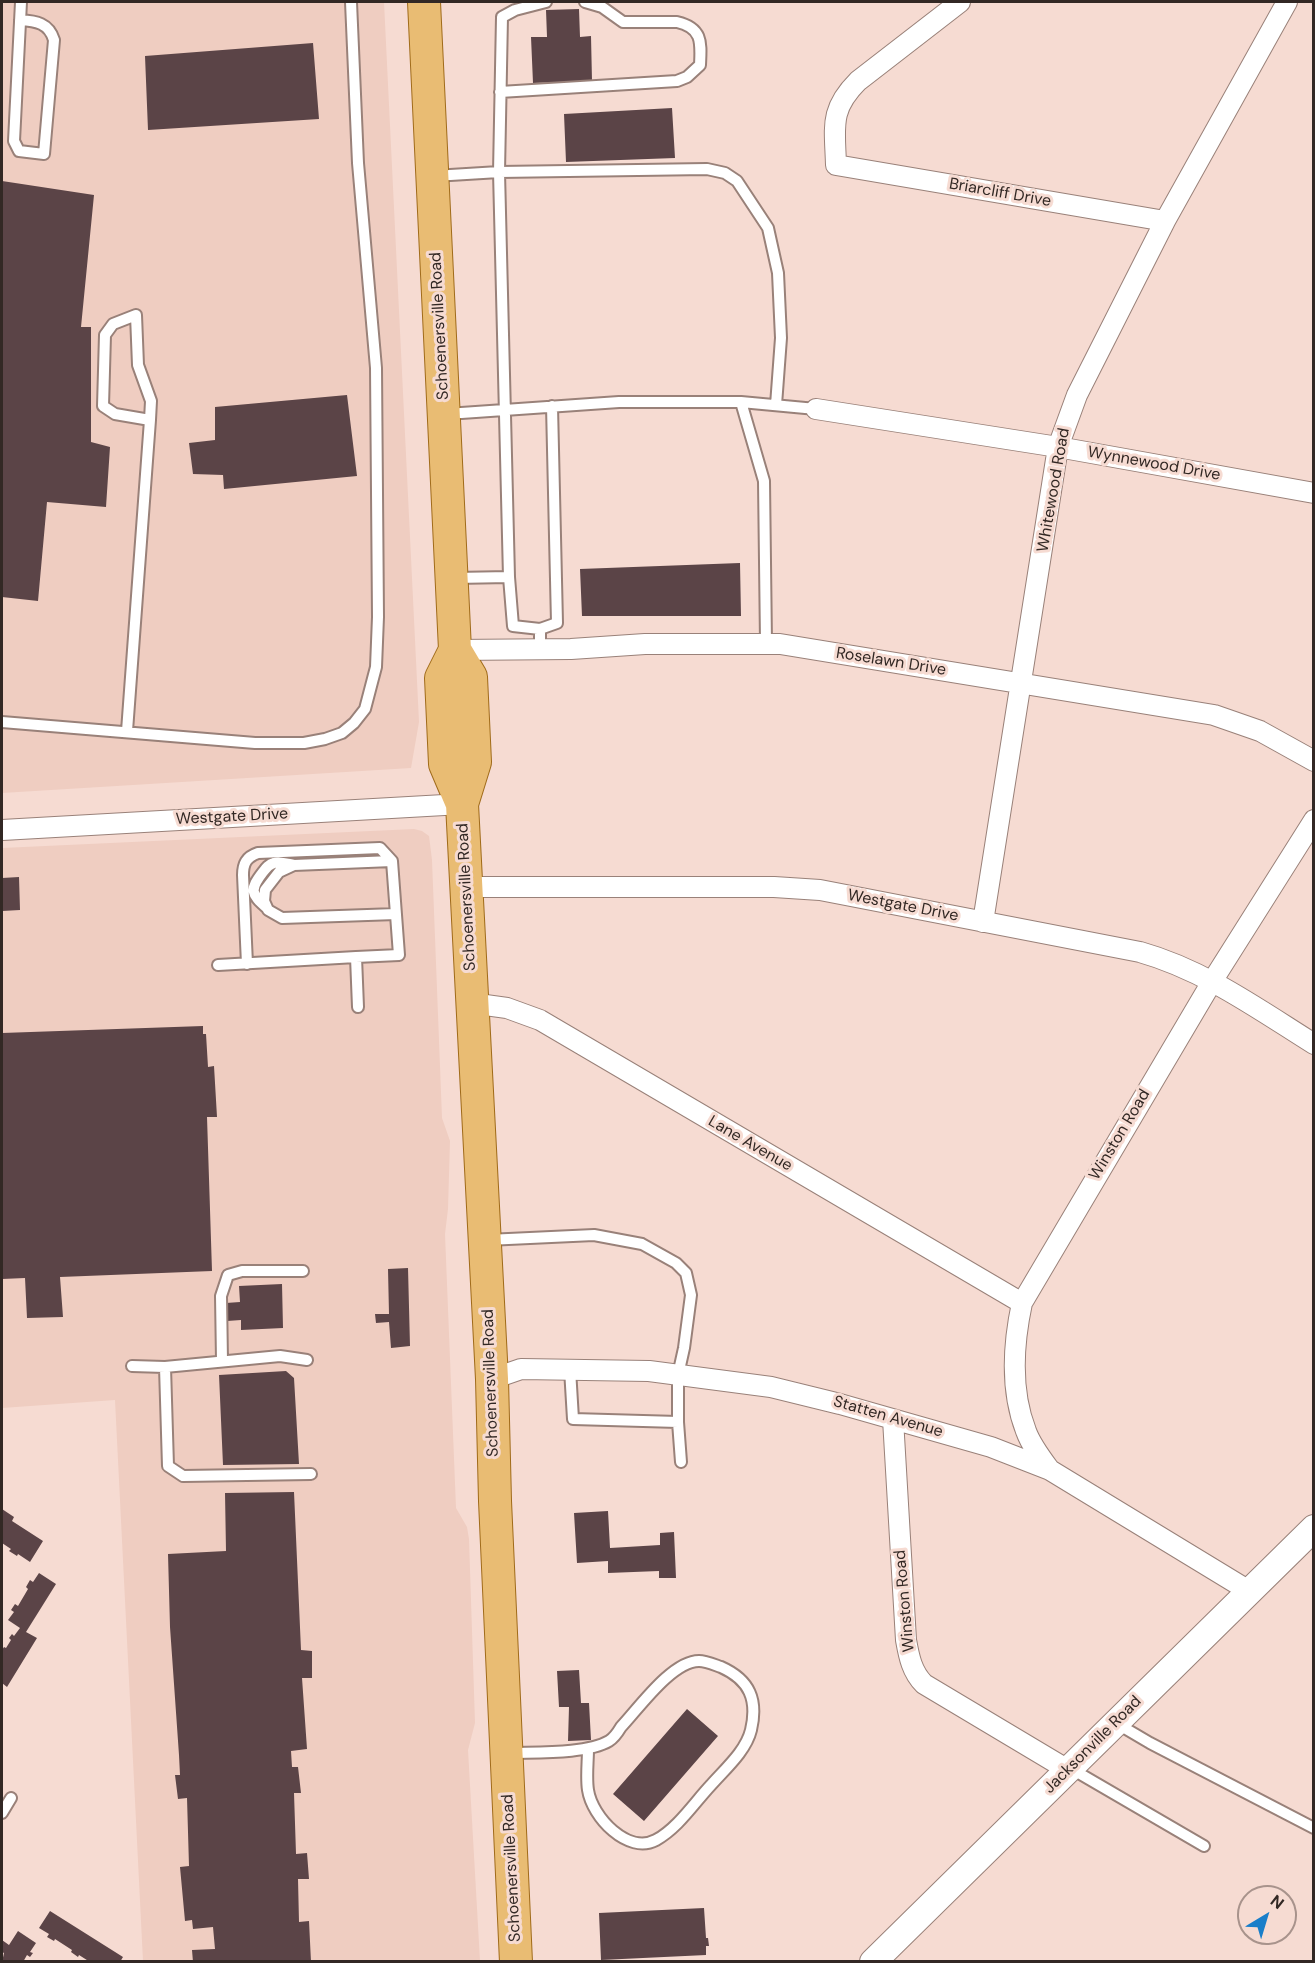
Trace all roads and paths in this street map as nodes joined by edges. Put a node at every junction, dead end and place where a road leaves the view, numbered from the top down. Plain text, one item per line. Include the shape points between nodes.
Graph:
1 (21, 2) edge
2 (351, 2) edge
3 (424, 2) edge
4 (546, 2) edge
5 (585, 2) edge
6 (960, 2) edge
7 (1287, 2) edge
8 (20, 20) junction
9 (500, 92) junction
10 (499, 172) junction
11 (433, 176) junction
12 (1165, 221) junction
13 (741, 402) junction
14 (776, 405) junction
15 (552, 406) junction
16 (816, 409) joint
17 (506, 410) junction
18 (444, 414) junction
19 (150, 420) junction
20 (1058, 447) junction
21 (1314, 493) edge
22 (509, 577) junction
23 (452, 579) junction
24 (540, 629) junction
25 (766, 643) junction
26 (540, 649) junction
27 (455, 650) junction
28 (1022, 684) junction
29 (2, 723) edge
30 (128, 731) junction
31 (1314, 761) edge
32 (462, 804) junction
33 (1314, 820) edge
34 (2, 830) edge
35 (392, 861) junction
36 (466, 887) junction
37 (396, 914) junction
38 (983, 922) junction
39 (356, 957) junction
40 (247, 964) junction
41 (218, 965) dead end
42 (1212, 980) junction
43 (471, 1003) junction
44 (358, 1007) dead end
45 (1314, 1044) edge
46 (484, 1240) junction
47 (303, 1271) dead end
48 (1022, 1303) junction
49 (307, 1360) dead end
50 (222, 1361) junction
51 (132, 1366) dead end
52 (165, 1367) junction
53 (570, 1369) junction
54 (678, 1375) junction
55 (492, 1379) junction
56 (893, 1419) junction
57 (678, 1422) junction
58 (681, 1462) dead end
59 (1050, 1470) junction
60 (311, 1474) dead end
61 (1314, 1528) edge
62 (1249, 1591) junction
63 (1116, 1722) junction
64 (588, 1749) junction
65 (507, 1753) junction
66 (1069, 1769) junction
67 (11, 1798) dead end
68 (2, 1813) edge
69 (1314, 1828) edge
70 (1204, 1845) dead end
71 (516, 1962) edge
72 (873, 1962) edge

1 - 8 lane
2 - 30 lane via 358,163 376,368 378,617 371,692 365,709 342,733 304,743 255,743
3 - 11 main road, Schoenersville Road
4 - 9 lane via 502,17
5 - 9 lane via 602,7 623,22 685,24 701,40 700,65 676,81
6 - 12 street, Briarcliff Drive via 847,92 835,118 836,165
7 - 12 street, Whitewood Road
8 - 8 lane via 14,141 19,151 44,154 54,40 51,32 37,21
9 - 10 lane
10 - 11 lane
10 - 14 lane via 707,169 737,181 768,228 777,273 781,338
10 - 17 lane
11 - 18 main road, Schoenersville Road
12 - 20 street, Whitewood Road via 1077,395
13 - 14 lane
13 - 15 lane
13 - 25 lane via 764,481
14 - 16 lane
15 - 17 lane
15 - 24 lane via 557,623
16 - 20 street, Wynnewood Drive
17 - 18 lane
17 - 22 lane
18 - 23 main road, Schoenersville Road
19 - 19 lane via 151,401 138,365 136,315 113,324 105,335 102,406 115,414
19 - 30 lane
20 - 21 street, Wynnewood Drive
20 - 28 street, Whitewood Road
22 - 23 lane
22 - 24 lane via 513,626
23 - 27 main road, Schoenersville Road
24 - 26 lane
25 - 26 street, Roselawn Drive
25 - 28 street, Roselawn Drive
26 - 27 street, Roselawn Drive
27 - 32 main road, Schoenersville Road via 471,677 475,762
28 - 31 street, Roselawn Drive via 1214,716 1260,731
28 - 38 street, Whitewood Road
29 - 30 lane
32 - 34 street, Westgate Drive
32 - 36 main road, Schoenersville Road
33 - 42 street, Winston Road
35 - 37 lane
35 - 37 lane via 294,865 279,872 265,890 264,901 267,908 282,918
35 - 40 lane via 380,848 252,855 243,867
36 - 38 street, Westgate Drive via 774,887 820,891
36 - 43 main road, Schoenersville Road
37 - 39 lane via 399,955
38 - 42 street, Westgate Drive via 1140,952 1169,960
39 - 40 lane
39 - 44 lane
40 - 41 lane
42 - 45 street, Westgate Drive
42 - 48 street, Winston Road
43 - 46 main road, Schoenersville Road
43 - 48 street, Lane Avenue via 507,1008 540,1020
46 - 54 lane via 594,1235 642,1244 676,1263 686,1273 692,1295
46 - 55 main road, Schoenersville Road
47 - 50 lane via 242,1271 228,1275 221,1296
48 - 59 street, Winston Road via 1014,1369 1018,1402 1026,1430
49 - 50 lane via 280,1356
50 - 52 lane
51 - 52 lane
52 - 60 lane via 168,1466 183,1476
53 - 54 street, Statten Avenue
53 - 55 street, Statten Avenue via 521,1369
53 - 57 lane via 573,1419
54 - 56 street, Statten Avenue via 771,1387
54 - 57 lane
55 - 65 main road, Schoenersville Road
56 - 59 street, Statten Avenue via 991,1447
56 - 66 street, Winston Road via 906,1640 918,1678
57 - 58 lane
59 - 62 street, Statten Avenue
61 - 62 street, Jacksonville Road
62 - 63 street, Jacksonville Road
63 - 66 street, Jacksonville Road
63 - 69 lane
64 - 64 lane via 610,1740 666,1676 685,1664 700,1661 734,1673 747,1685 753,1703 750,1731 742,1749 672,1828 655,1841 627,1841 598,1814 588,1792
64 - 65 lane
65 - 71 main road, Schoenersville Road
66 - 70 lane
66 - 72 street, Jacksonville Road
67 - 68 lane

